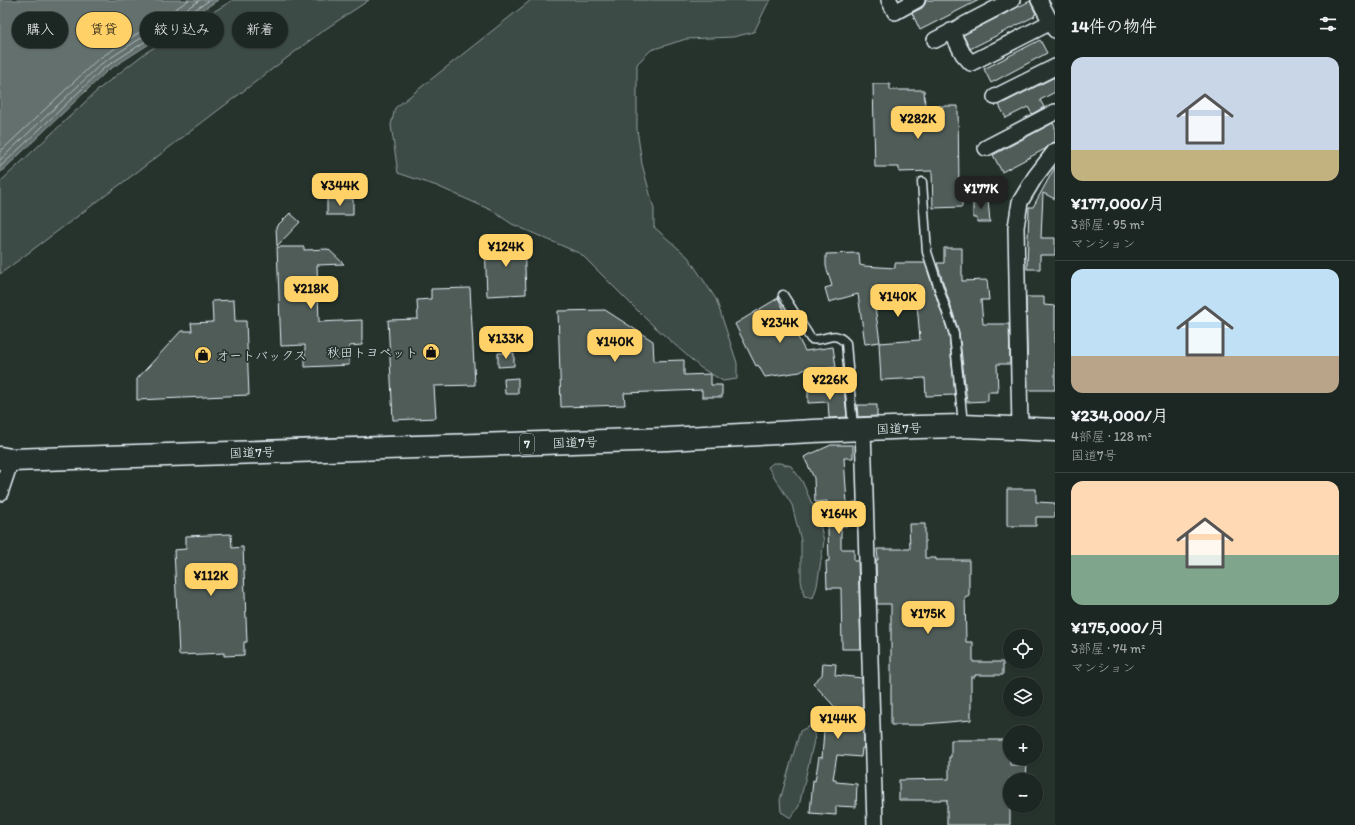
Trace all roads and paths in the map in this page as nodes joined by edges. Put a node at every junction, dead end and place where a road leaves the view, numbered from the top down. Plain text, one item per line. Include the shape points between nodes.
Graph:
1 (889, 0) edge
2 (917, 0) edge
3 (1012, 0) edge
4 (1039, 0) edge
5 (1053, 26) edge
6 (951, 32) junction
7 (935, 40) dead end
8 (1055, 67) edge
9 (995, 97) dead end
10 (1055, 112) edge
11 (986, 148) dead end
12 (1055, 151) edge
13 (922, 182) dead end
14 (783, 295) dead end
15 (963, 426) junction
16 (1020, 428) junction
17 (858, 429) junction
18 (1055, 430) edge
19 (5, 459) edge
20 (0, 493) edge
21 (875, 825) edge

1 - 2 street via 895,12
3 - 6 street
4 - 5 street
5 - 6 street via 971,63
6 - 7 street
8 - 9 street
10 - 11 street
12 - 16 street via 1020,202 1016,227
13 - 15 lane via 927,252 954,334
14 - 17 lane via 811,339 833,335 840,336 846,343
15 - 16 highway, 国道7号 / 7
15 - 17 highway, 国道7号 / 7
16 - 18 highway, 国道7号 / 7
17 - 19 highway, 国道7号 / 7 via 659,440
17 - 21 street
19 - 20 street

